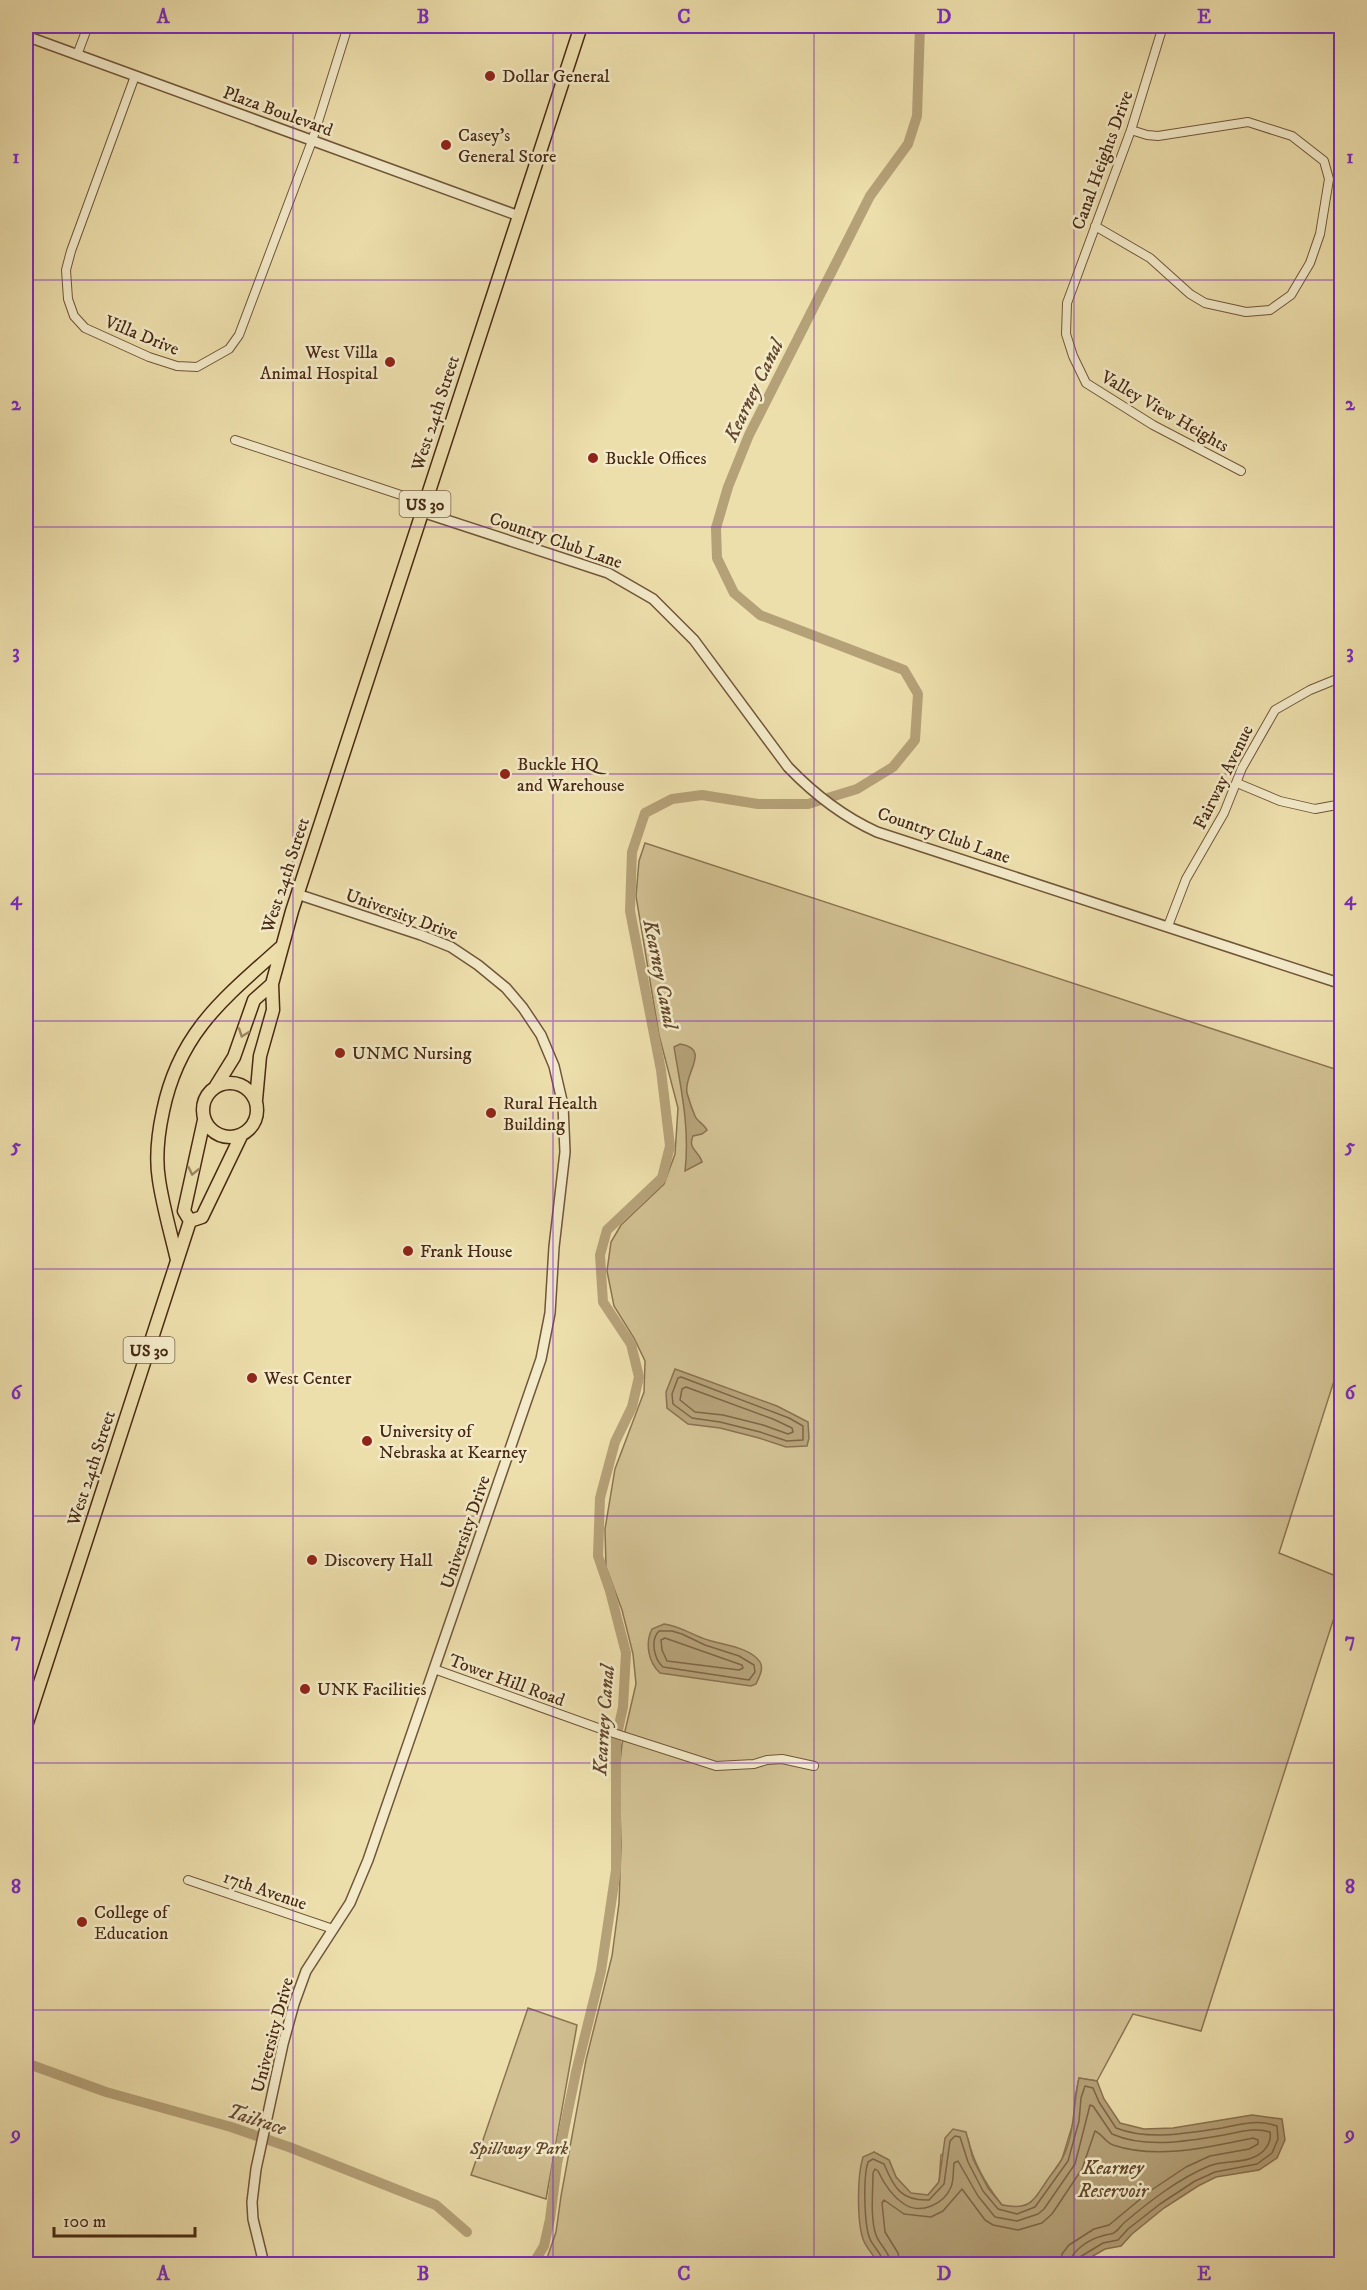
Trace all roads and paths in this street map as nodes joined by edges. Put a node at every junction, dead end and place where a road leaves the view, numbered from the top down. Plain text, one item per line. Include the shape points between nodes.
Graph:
1 (88, 26) edge
2 (348, 26) edge
3 (581, 26) edge
4 (1163, 26) edge
5 (26, 36) edge
6 (77, 55) junction
7 (135, 76) junction
8 (1131, 130) junction
9 (312, 141) junction
10 (519, 216) junction
11 (1095, 226) junction
12 (1067, 303) joint
13 (235, 440) dead end
14 (1241, 471) dead end
15 (423, 508) junction
16 (1341, 678) edge
17 (1237, 783) junction
18 (1341, 804) edge
19 (297, 894) junction
20 (1168, 926) junction
21 (281, 947) junction
22 (272, 984) junction
23 (1341, 984) edge
24 (216, 1086) junction
25 (256, 1100) junction
26 (204, 1120) junction
27 (241, 1136) junction
28 (190, 1221) junction
29 (177, 1262) junction
30 (434, 1669) junction
31 (26, 1726) edge
32 (814, 1766) dead end
33 (188, 1880) dead end
34 (333, 1929) junction
35 (264, 2265) edge

1 - 6 street
2 - 9 street, Villa Drive
3 - 10 main road, West 24th Street / US 30
4 - 8 street, Canal Heights Drive
5 - 6 street, Plaza Boulevard
6 - 7 street, Plaza Boulevard
7 - 9 street, Plaza Boulevard
7 - 9 street, Villa Drive via 66,270 68,299 74,316 85,328 149,357 177,366 197,367 229,349 253,302
8 - 11 street, Canal Heights Drive
8 - 11 street via 1158,135 1248,122 1292,136 1324,161 1329,180 1320,234 1310,263 1291,295 1270,309 1246,312 1205,303 1150,258
9 - 10 street, Plaza Boulevard
10 - 15 main road, West 24th Street / US 30
11 - 12 street, Canal Heights Drive
12 - 14 street, Valley View Heights via 1066,334 1086,383 1153,425
13 - 15 street
15 - 19 main road, West 24th Street / US 30
15 - 20 street, Country Club Lane via 608,573 653,599 694,640 788,767 858,823
16 - 17 street, Fairway Avenue via 1275,710
17 - 18 street via 1280,801 1315,809
17 - 20 street, Fairway Avenue via 1186,879
19 - 21 main road, West 24th Street / US 30
19 - 30 street, University Drive via 436,941 493,976 523,1008 541,1035 554,1066 563,1105 565,1152 550,1313 541,1359
20 - 23 street, Country Club Lane
21 - 22 main road, West 24th Street / US 30
21 - 29 main road via 203,1021 180,1056 168,1088 157,1139 157,1161
22 -> 24 main road, West 24th Street / US 30 via 255,1000 234,1057
22 - 25 main road, West 24th Street / US 30 via 273,1010 260,1056
24 - 25 main road via 239,1084
24 - 26 main road, US 30 via 205,1100
25 - 27 main road, US 30 via 255,1123
26 - 27 main road via 221,1137
26 -> 28 main road, West 24th Street / US 30 via 184,1211
27 - 28 main road, West 24th Street / US 30 via 202,1217
28 - 29 main road, West 24th Street / US 30
29 - 31 main road, West 24th Street / US 30
30 - 32 street, Tower Hill Road via 716,1767 782,1759
30 - 34 street, University Drive via 368,1860 350,1903
33 - 34 street, 17th Avenue
34 - 35 street, University Drive via 306,1971 294,2004 259,2154 253,2219

